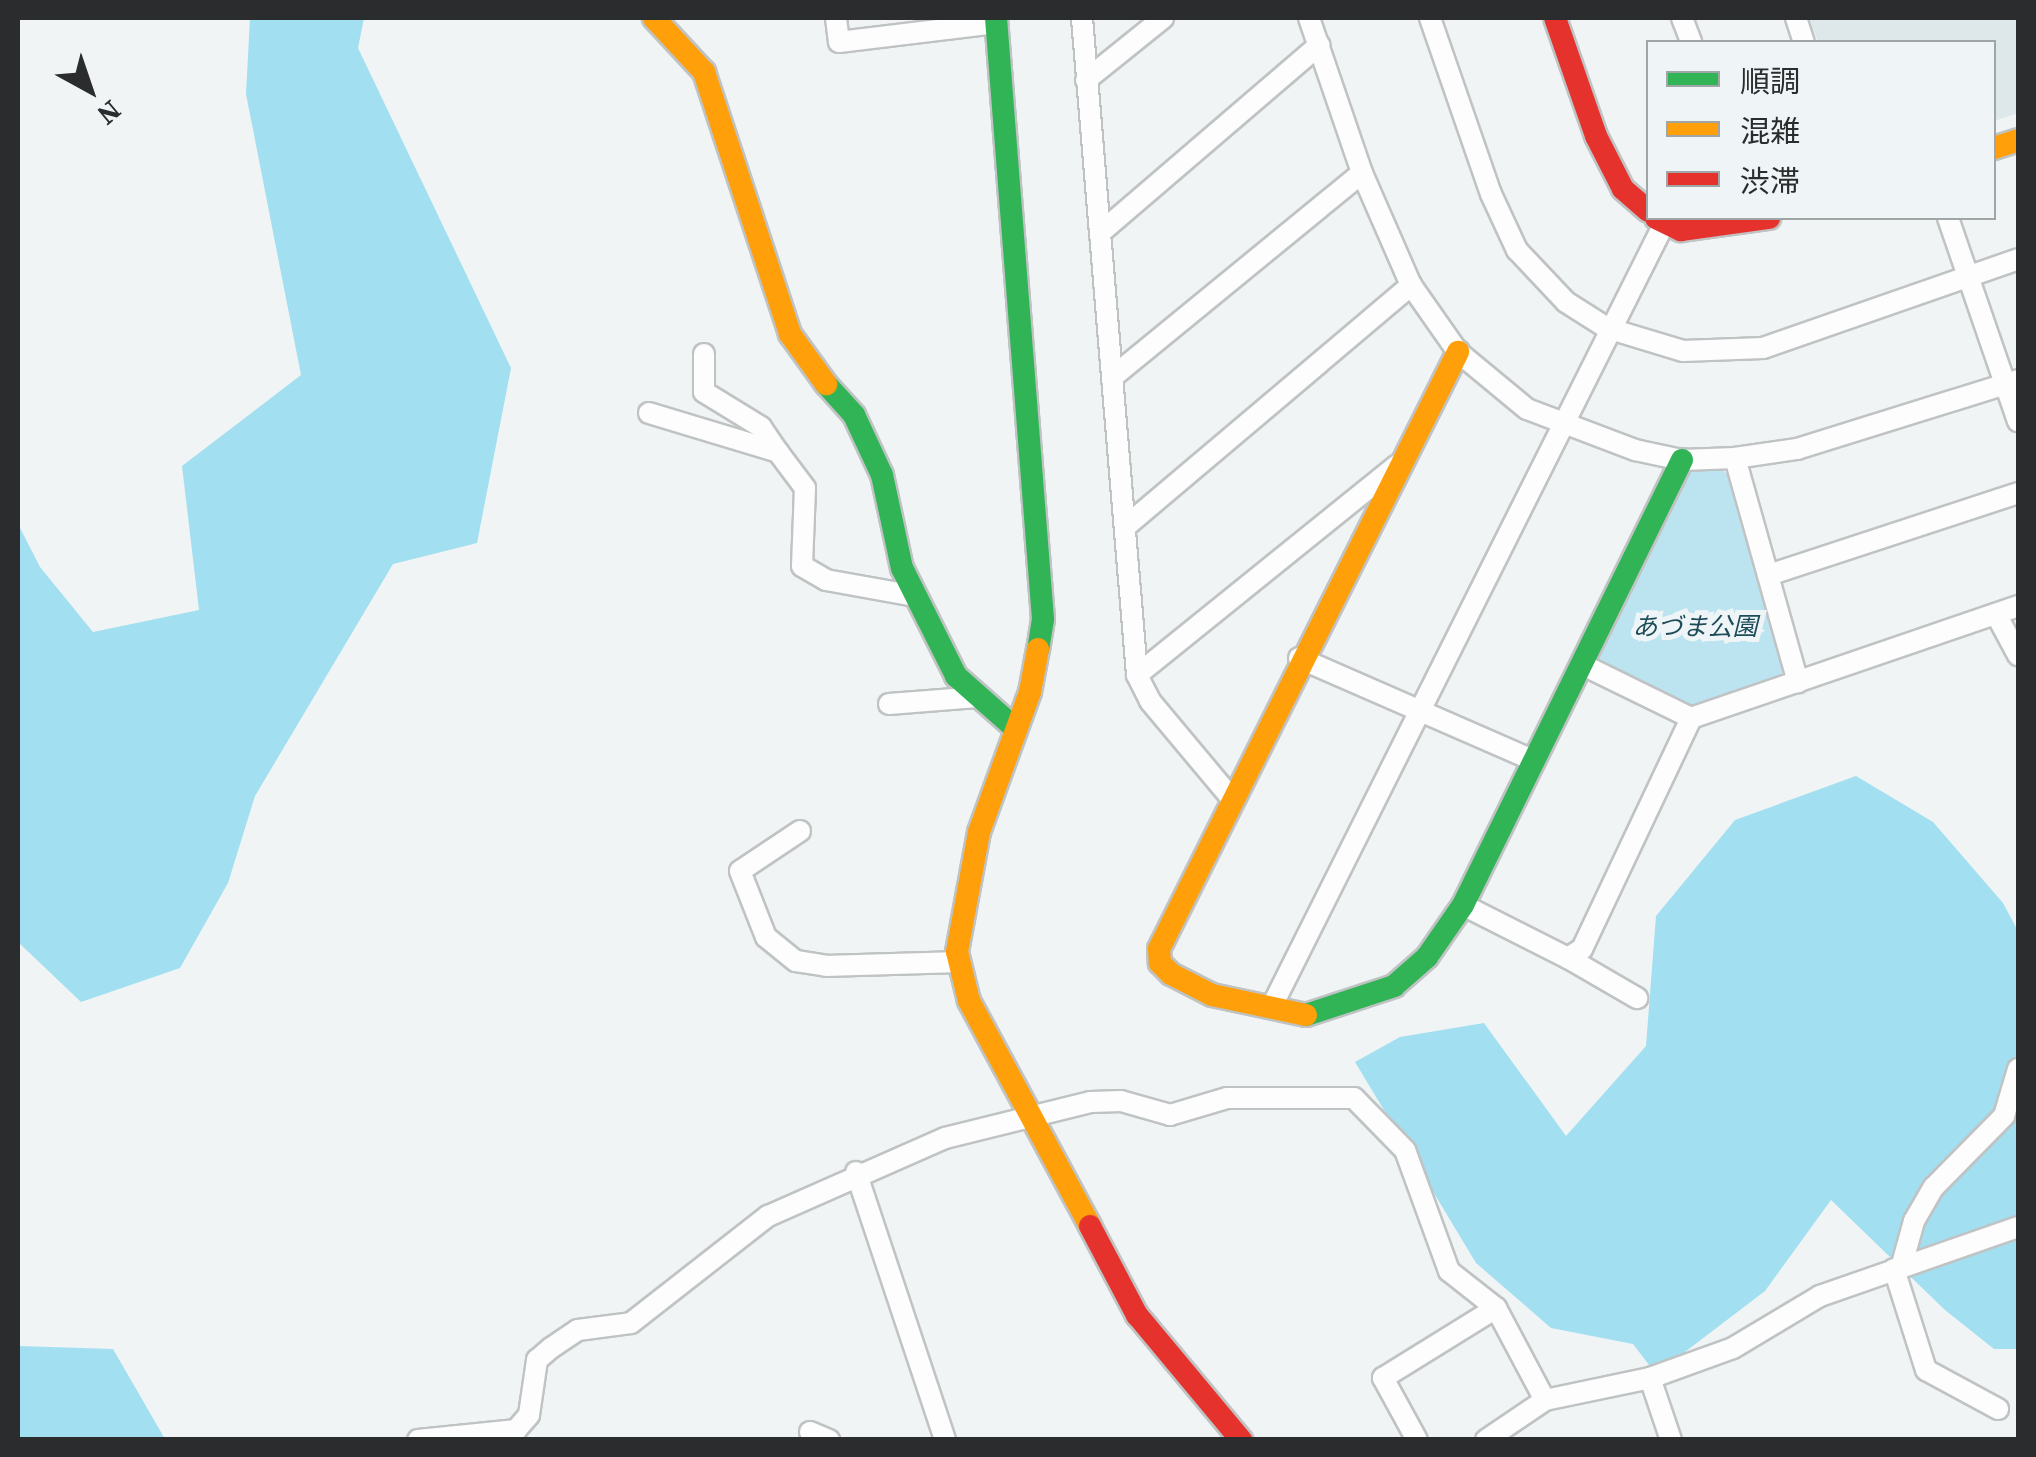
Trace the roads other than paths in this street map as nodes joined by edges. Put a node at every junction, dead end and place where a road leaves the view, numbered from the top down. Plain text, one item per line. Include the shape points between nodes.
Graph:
1 (654, 18) edge
2 (836, 18) edge
3 (1082, 18) edge
4 (1163, 18) edge
5 (1309, 18) edge
6 (1430, 18) edge
7 (1555, 18) edge
8 (996, 20) edge
9 (1319, 46) junction
10 (1086, 80) junction
11 (1362, 174) junction
12 (1646, 208) edge
13 (1656, 220) edge
14 (1663, 220) edge
15 (1750, 220) edge
16 (1949, 220) edge
17 (1100, 233) junction
18 (2018, 259) edge
19 (1968, 276) junction
20 (1411, 285) junction
21 (1607, 328) junction
22 (1458, 352) junction
23 (704, 354) dead end
24 (1115, 375) junction
25 (2012, 382) edge
26 (649, 413) dead end
27 (2018, 421) edge
28 (1560, 424) junction
29 (778, 452) junction
30 (1735, 458) junction
31 (1682, 460) junction
32 (1397, 465) junction
33 (2018, 494) edge
34 (1126, 527) junction
35 (1769, 575) junction
36 (916, 596) junction
37 (2018, 606) edge
38 (1996, 614) junction
39 (2018, 655) edge
40 (1299, 658) junction
41 (1582, 664) junction
42 (1136, 675) junction
43 (1798, 682) junction
44 (977, 696) junction
45 (889, 704) dead end
46 (1416, 710) junction
47 (1692, 718) junction
48 (1016, 729) junction
49 (1532, 760) junction
50 (1232, 799) junction
51 (800, 831) dead end
52 (1463, 905) junction
53 (1568, 958) junction
54 (960, 962) junction
55 (1637, 998) dead end
56 (1271, 1008) junction
57 (2018, 1068) edge
58 (1032, 1118) junction
59 (856, 1172) junction
60 (2018, 1228) edge
61 (1898, 1268) junction
62 (1496, 1308) junction
63 (1650, 1378) junction
64 (1545, 1400) junction
65 (1998, 1408) dead end
66 (487, 1438) edge
67 (418, 1440) edge
68 (945, 1440) edge
69 (1241, 1440) edge
70 (1417, 1440) edge
71 (1486, 1440) edge
72 (1671, 1440) edge

1 - 36 street via 704,72 790,334 854,414 882,476 893,540
2 - 8 street via 839,42
3 - 10 street
4 - 10 street
5 - 9 street
6 - 21 street via 1517,250 1566,302
7 - 12 street via 1596,136 1624,189
8 - 48 street via 1042,620 1039,660
9 - 11 street
9 - 17 street
10 - 17 street
11 - 20 street
11 - 24 street
13 - 21 street
14 - 15 street via 1681,230
16 - 19 street
17 - 24 street
18 - 19 street
19 - 21 street via 1764,348 1684,350
19 - 25 street
20 - 22 street
20 - 34 street
21 - 28 street
22 - 28 street via 1528,410
22 - 32 street
23 - 29 street via 704,392 760,426
24 - 34 street
25 - 27 street
25 - 30 street via 1797,450
26 - 29 street
28 - 31 street
28 - 46 street
29 - 36 street via 805,488 802,566 826,580
30 - 31 street
30 - 35 street
31 - 41 street
32 - 40 street
32 - 42 street
33 - 35 street
34 - 42 street
35 - 43 street
36 - 44 street via 956,676
37 - 38 street
38 - 39 street
38 - 43 street
40 - 46 street
40 - 50 street
41 - 47 street
41 - 49 street
42 - 50 street
43 - 47 street
44 - 45 street
44 - 48 street
46 - 49 street
46 - 56 street
47 - 53 street via 1582,949
48 - 54 street via 979,832 960,911
49 - 52 street
50 - 56 street via 1159,949 1160,963 1212,995
51 - 54 street via 740,871 766,937 796,961 826,966
52 - 53 street
52 - 56 street via 1427,957 1394,986 1309,1016
53 - 55 street
54 - 58 street via 969,1001
57 - 61 street via 2004,1116 1924,1204
58 - 59 street via 945,1138
58 - 62 street via 1091,1102 1121,1101 1170,1116 1227,1098 1354,1098 1406,1150 1449,1271
58 - 69 street via 1137,1315
59 - 66 street via 768,1216 631,1323 578,1330 550,1348 537,1360 529,1415 516,1430
59 - 68 street
60 - 61 street
61 - 63 street via 1820,1296 1733,1348
61 - 65 street via 1926,1370
62 - 64 street
62 - 70 street via 1383,1378
63 - 64 street
63 - 72 street
64 - 71 street
66 - 67 street via 457,1432

